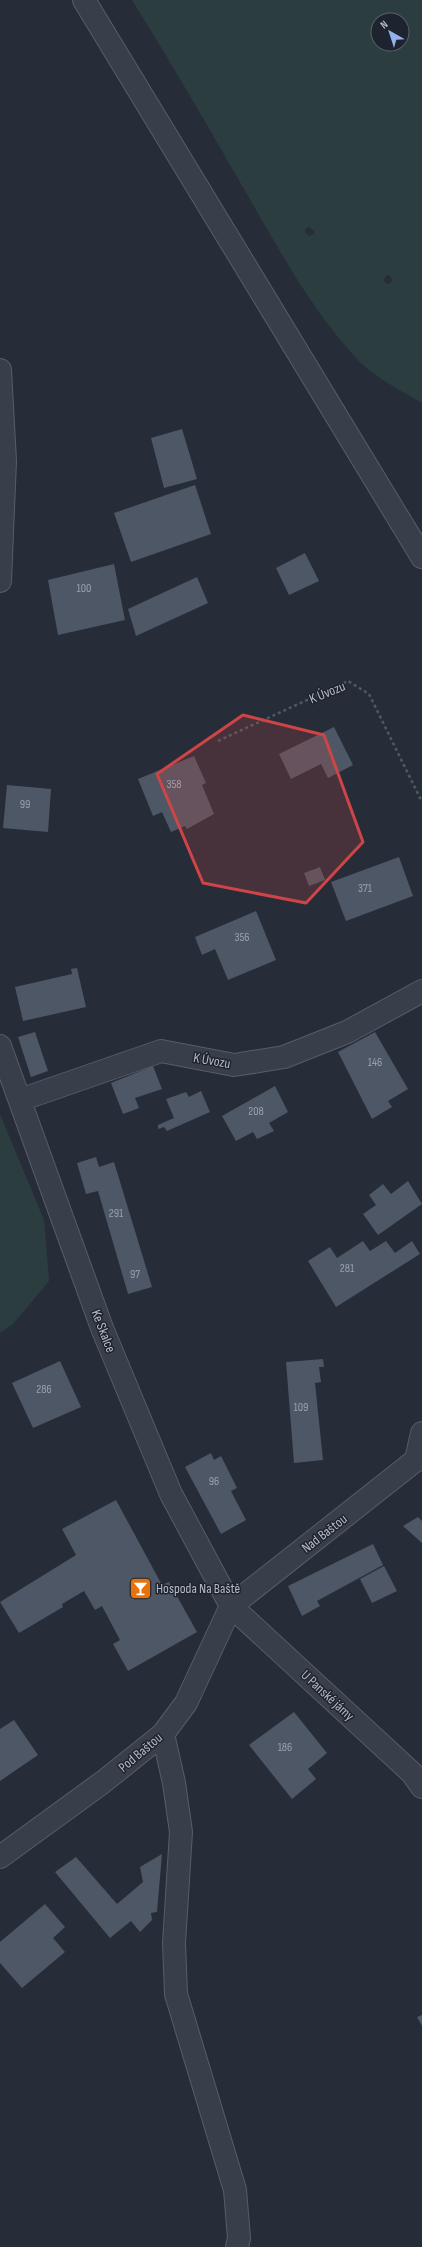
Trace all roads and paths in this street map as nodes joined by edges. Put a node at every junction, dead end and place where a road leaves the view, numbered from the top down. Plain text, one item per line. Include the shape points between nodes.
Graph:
1 (84, 0) edge
2 (0, 370) edge
3 (422, 557) edge
4 (0, 581) edge
5 (218, 741) dead end
6 (422, 802) edge
7 (422, 991) edge
8 (0, 1046) edge
9 (20, 1100) junction
10 (422, 1433) edge
11 (419, 1460) edge
12 (231, 1606) junction
13 (163, 1734) junction
14 (419, 1776) edge
15 (0, 1857) edge
16 (237, 2247) edge

1 - 3 street
2 - 4 street via 6,460
5 - 6 path, K Úvozu via 348,681 369,694
7 - 9 street, K Úvozu via 347,1032 284,1058 234,1065 161,1051
8 - 9 street, Ke Skalce
9 - 12 street, Ke Skalce via 102,1328 171,1494
10 - 11 street, Nad Baštou
11 - 12 street, Nad Baštou
12 - 13 street, Pod Baštou via 186,1703
12 - 14 street, U Panské jámy
13 - 15 street, Pod Baštou via 103,1782
13 - 16 street via 181,1832 174,1943 176,1994 235,2190 239,2238

